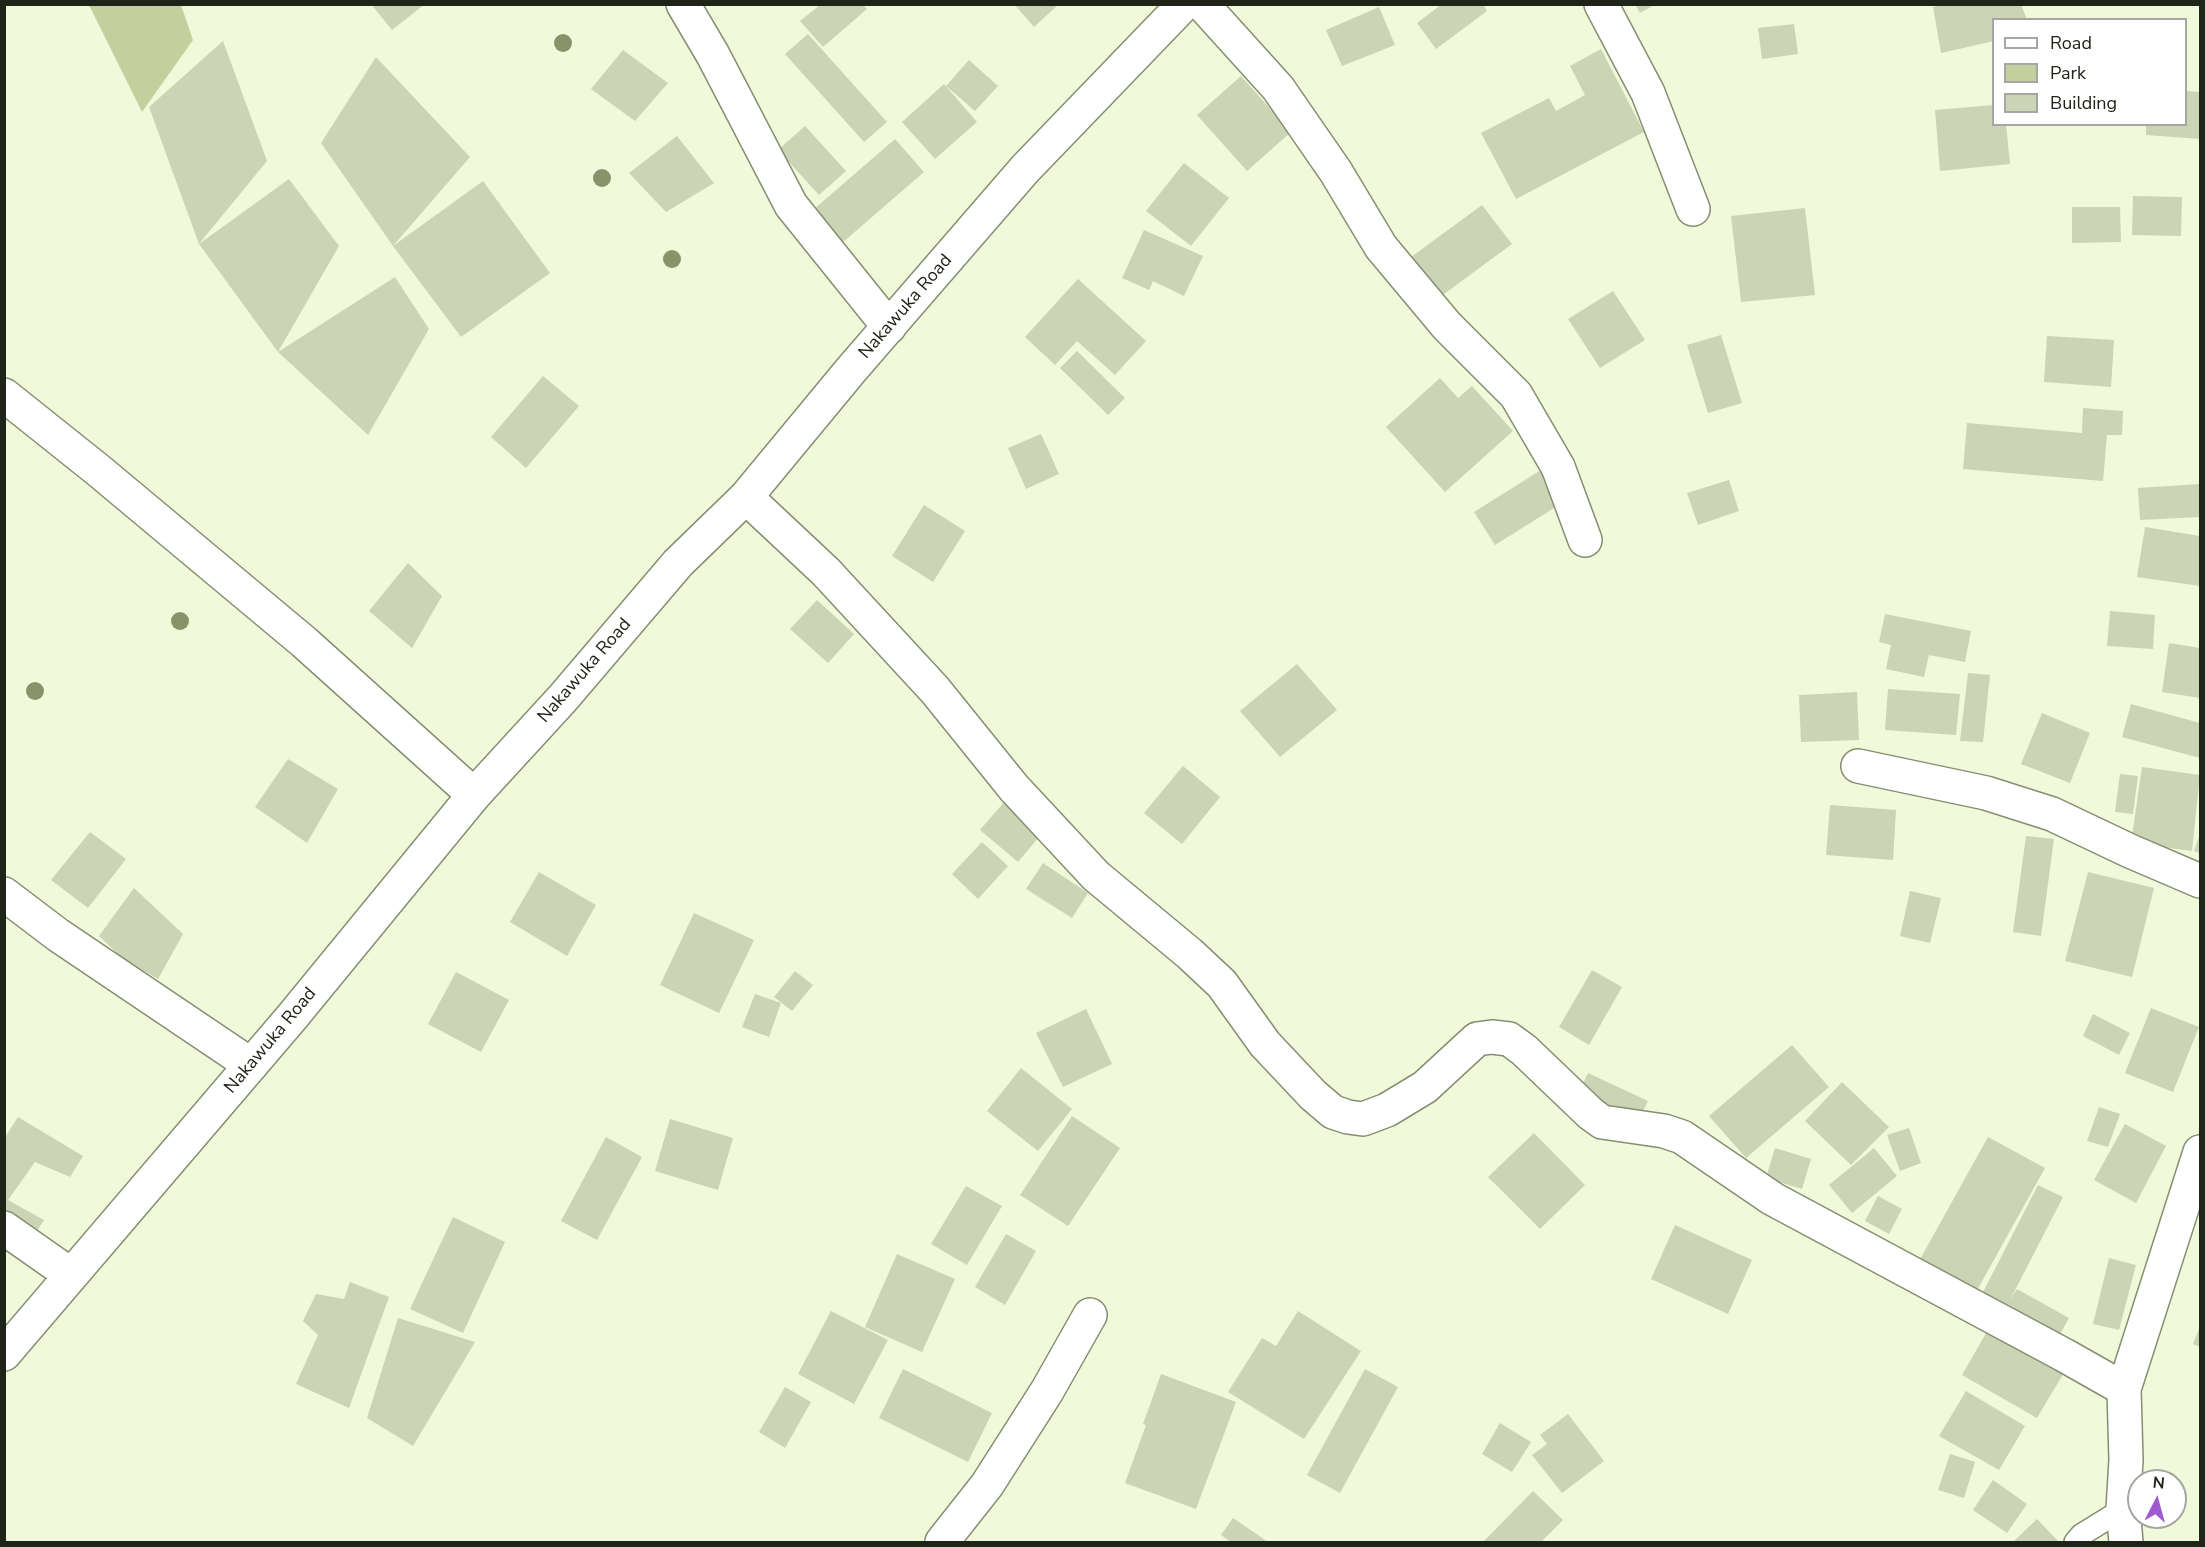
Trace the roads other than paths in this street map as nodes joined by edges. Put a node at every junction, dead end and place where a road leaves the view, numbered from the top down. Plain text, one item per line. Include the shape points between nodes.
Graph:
1 (683, 4) edge
2 (1184, 4) edge
3 (1202, 4) edge
4 (1600, 4) edge
5 (1693, 209) dead end
6 (889, 327) junction
7 (4, 395) edge
8 (747, 497) junction
9 (1586, 540) dead end
10 (1858, 766) dead end
11 (474, 795) junction
12 (2200, 880) edge
13 (4, 894) edge
14 (251, 1065) junction
15 (2200, 1152) edge
16 (4, 1228) edge
17 (71, 1275) junction
18 (1089, 1315) dead end
19 (4, 1354) edge
20 (2124, 1389) junction
21 (2123, 1509) junction
22 (942, 1542) edge
23 (2075, 1542) edge
24 (2126, 1542) edge

1 - 6 street via 791,205
2 - 6 street, Nakawuka Road via 1025,169
3 - 9 street via 1278,88 1336,172 1381,247 1447,326 1516,394 1558,467
4 - 5 street via 1648,93
6 - 8 street, Nakawuka Road
7 - 11 street via 304,642
8 - 11 street, Nakawuka Road via 678,563
8 - 20 street via 826,572 935,690 1014,788 1096,876 1222,984 1265,1044 1333,1112 1363,1119 1387,1110 1425,1087 1477,1039 1509,1039 1602,1122 1683,1137 1773,1198
10 - 12 street via 1986,793 2052,814
11 - 14 street, Nakawuka Road
13 - 14 street
14 - 17 street, Nakawuka Road
15 - 20 street
16 - 17 street
17 - 19 street, Nakawuka Road
18 - 22 street via 1047,1391 987,1485
20 - 21 street
21 - 23 lane
21 - 24 street

